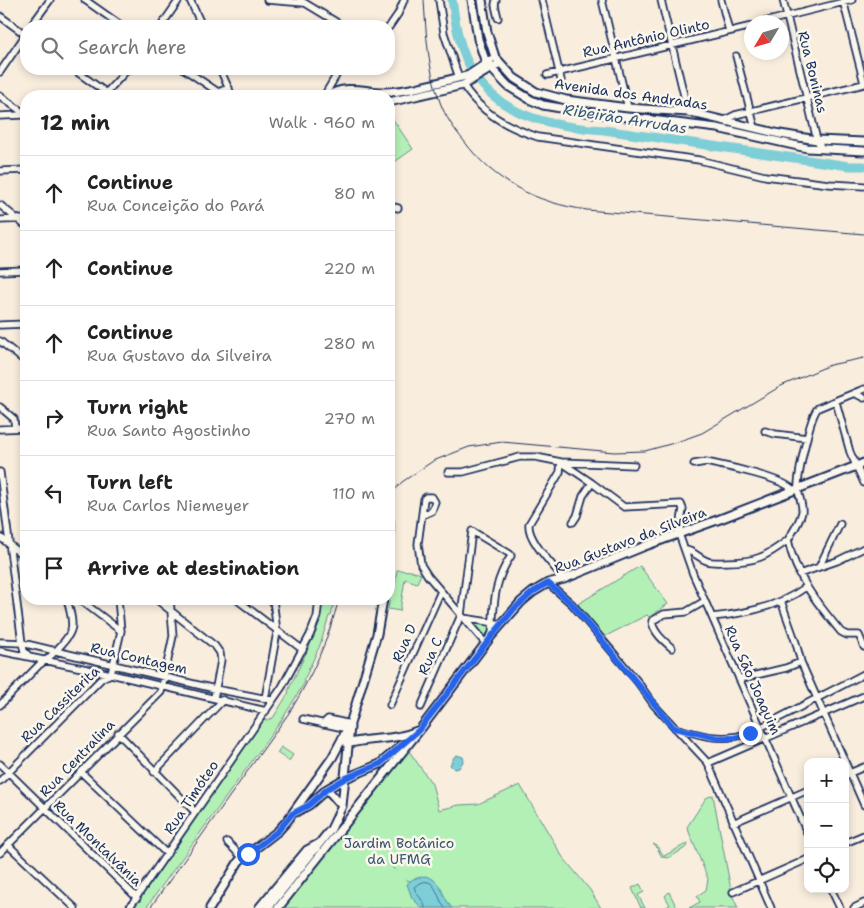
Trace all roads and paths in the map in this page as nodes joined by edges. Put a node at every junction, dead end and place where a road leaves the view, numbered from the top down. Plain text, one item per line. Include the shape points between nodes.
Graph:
1 (50, 0) edge
2 (85, 0) edge
3 (179, 0) edge
4 (190, 0) edge
5 (267, 0) edge
6 (404, 0) edge
7 (439, 0) edge
8 (472, 0) edge
9 (482, 0) edge
10 (496, 0) edge
11 (542, 0) edge
12 (602, 0) edge
13 (662, 0) edge
14 (721, 0) edge
15 (783, 0) edge
16 (852, 0) edge
17 (304, 1) edge
18 (844, 1) edge
19 (786, 15) edge
20 (0, 16) edge
21 (789, 16) edge
22 (498, 18) dead end
23 (35, 20) edge
24 (113, 20) edge
25 (164, 20) edge
26 (199, 20) edge
27 (334, 20) edge
28 (394, 20) edge
29 (744, 28) edge
30 (789, 28) edge
31 (20, 30) edge
32 (729, 32) junction
33 (20, 43) edge
34 (673, 44) junction
35 (736, 56) dead end
36 (616, 59) junction
37 (497, 60) junction
38 (487, 68) junction
39 (558, 71) junction
40 (0, 72) edge
41 (81, 75) edge
42 (123, 75) edge
43 (193, 75) edge
44 (223, 75) edge
45 (336, 75) edge
46 (547, 75) dead end
47 (334, 78) junction
48 (561, 80) dead end
49 (464, 81) junction
50 (864, 84) edge
51 (228, 88) joint
52 (102, 90) edge
53 (111, 90) edge
54 (215, 90) edge
55 (223, 90) edge
56 (327, 90) edge
57 (338, 90) edge
58 (395, 91) edge
59 (0, 96) edge
60 (807, 97) junction
61 (395, 100) edge
62 (628, 108) junction
63 (20, 110) edge
64 (751, 111) junction
65 (688, 112) junction
66 (20, 114) edge
67 (0, 116) edge
68 (725, 120) junction
69 (755, 128) junction
70 (817, 140) junction
71 (864, 142) edge
72 (822, 149) junction
73 (864, 151) edge
74 (20, 170) edge
75 (0, 171) edge
76 (864, 186) edge
77 (0, 205) edge
78 (395, 207) edge
79 (398, 208) dead end
80 (0, 210) edge
81 (0, 220) edge
82 (15, 220) junction
83 (20, 220) edge
84 (20, 223) edge
85 (20, 225) edge
86 (20, 270) edge
87 (0, 271) edge
88 (20, 324) edge
89 (0, 325) edge
90 (0, 341) edge
91 (20, 357) edge
92 (864, 389) edge
93 (854, 393) junction
94 (864, 398) edge
95 (836, 402) junction
96 (0, 407) edge
97 (15, 428) junction
98 (20, 428) edge
99 (0, 429) edge
100 (765, 431) dead end
101 (807, 438) junction
102 (561, 462) junction
103 (694, 464) dead end
104 (860, 464) edge
105 (634, 465) dead end
106 (0, 472) edge
107 (448, 472) dead end
108 (592, 483) junction
109 (864, 484) edge
110 (795, 490) junction
111 (423, 515) dead end
112 (573, 522) dead end
113 (840, 524) dead end
114 (679, 534) junction
115 (0, 537) edge
116 (788, 540) junction
117 (10, 545) junction
118 (864, 548) edge
119 (686, 550) junction
120 (20, 553) edge
121 (819, 567) junction
122 (799, 574) junction
123 (564, 579) junction
124 (548, 583) junction
125 (806, 587) junction
126 (441, 591) junction
127 (705, 601) junction
128 (781, 602) junction
129 (69, 605) edge
130 (87, 605) edge
131 (119, 605) edge
132 (164, 605) edge
133 (170, 605) edge
134 (243, 605) edge
135 (274, 605) edge
136 (317, 605) edge
137 (381, 605) edge
138 (171, 611) junction
139 (462, 616) junction
140 (712, 617) junction
141 (493, 622) junction
142 (502, 624) junction
143 (121, 631) junction
144 (277, 632) junction
145 (492, 636) junction
146 (0, 642) edge
147 (22, 643) junction
148 (486, 644) junction
149 (864, 647) edge
150 (41, 648) junction
151 (672, 648) dead end
152 (303, 650) junction
153 (0, 651) edge
154 (54, 651) junction
155 (30, 657) junction
156 (38, 659) junction
157 (47, 661) junction
158 (801, 662) junction
159 (113, 665) junction
160 (111, 674) junction
161 (864, 674) edge
162 (165, 676) junction
163 (739, 679) junction
164 (163, 686) junction
165 (216, 689) junction
166 (864, 696) edge
167 (214, 698) junction
168 (817, 698) junction
169 (265, 699) junction
170 (223, 700) junction
171 (273, 700) junction
172 (0, 705) edge
173 (390, 705) dead end
174 (421, 707) dead end
175 (266, 711) junction
176 (824, 714) junction
177 (303, 719) dead end
178 (349, 726) junction
179 (761, 727) junction
180 (674, 728) junction
181 (419, 730) junction
182 (118, 733) junction
183 (766, 738) junction
184 (361, 741) junction
185 (349, 743) junction
186 (339, 746) junction
187 (842, 758) edge
188 (708, 763) junction
189 (0, 764) edge
190 (864, 767) edge
191 (9, 772) junction
192 (154, 772) junction
193 (82, 773) junction
194 (849, 774) edge
195 (849, 776) edge
196 (346, 778) junction
197 (0, 781) edge
198 (327, 789) junction
199 (804, 792) edge
200 (791, 797) junction
201 (864, 805) edge
202 (342, 806) junction
203 (45, 809) junction
204 (195, 812) junction
205 (292, 814) junction
206 (733, 823) junction
207 (804, 826) edge
208 (864, 835) edge
209 (849, 841) edge
210 (227, 842) dead end
211 (320, 843) junction
212 (8, 845) junction
213 (0, 854) edge
214 (167, 854) junction
215 (243, 858) junction
216 (804, 861) edge
217 (758, 880) junction
218 (733, 892) dead end
219 (833, 893) edge
220 (137, 898) junction
221 (864, 903) edge
222 (75, 908) edge
223 (129, 908) edge
224 (210, 908) edge
225 (259, 908) edge
226 (268, 908) edge
227 (278, 908) edge
228 (771, 908) edge
229 (840, 908) edge
230 (854, 908) edge

1 - 23 street
2 - 24 street
3 - 25 street
4 - 26 street
5 - 17 street
6 - 28 street
7 - 49 street via 444,32
8 - 38 main road, Avenida dos Andradas via 478,39
9 - 37 main road, Avenida dos Andradas via 487,32
10 - 22 street
11 - 39 street
12 - 36 street
13 - 34 street
14 - 32 street
15 - 19 street, Rua Boninas
16 - 18 street
17 - 27 street
18 - 21 street
18 - 50 street
20 - 31 street
29 - 32 street, Rua Antônio Olinto
30 - 60 street, Rua Boninas
32 - 34 street, Rua Antônio Olinto
33 - 40 street
34 - 36 street, Rua Antônio Olinto
34 - 65 street
35 - 64 street
36 - 39 street, Rua Antônio Olinto
36 - 62 street
37 - 38 main road
37 - 62 main road, Avenida dos Andradas via 521,84 544,94
38 - 49 main road
38 - 72 main road, Avenida dos Andradas via 514,91 543,105 699,125
39 - 46 street, Rua Antônio Olinto
39 - 48 street
41 - 52 street
42 - 53 street
43 - 54 street
44 - 51 street
45 - 47 street
47 - 56 street
47 - 57 street
49 - 58 main road
49 - 61 main road
49 - 76 street via 478,104 502,122 538,137 698,160 766,176
50 - 60 street
51 - 55 street
59 - 63 street
60 - 64 street
60 - 70 street, Rua Boninas
62 - 65 main road, Avenida dos Andradas
64 - 68 street
64 - 69 street
65 - 68 main road, Avenida dos Andradas
66 - 67 street
68 - 69 main road, Avenida dos Andradas
69 - 70 main road, Avenida dos Andradas
70 - 71 main road, Avenida dos Andradas
70 - 72 street, Rua Boninas
72 - 73 main road, Avenida dos Andradas
74 - 75 street
77 - 82 street
78 - 79 street
80 - 82 street
81 - 82 street
82 - 83 street
82 - 84 street
82 - 85 street
86 - 87 street
88 - 89 street
90 - 91 street
92 - 93 street
93 - 94 street
93 - 95 street
95 - 101 street via 818,408
95 - 104 street via 850,452
96 - 97 street via 14,420
97 - 98 street
97 - 99 street
100 - 101 street
101 - 110 street
102 - 105 street
102 - 107 street via 520,457 463,472
102 - 108 street
102 - 123 street via 560,472 529,528 534,542
103 - 110 street via 706,462 772,478
104 - 109 street
104 - 110 main road, Rua Gustavo da Silveira
106 - 117 street
108 - 112 street
108 - 114 street via 624,507 680,504 683,509
110 - 114 main road, Rua Gustavo da Silveira
110 - 116 street via 803,510
111 - 126 street via 418,544 421,565
113 - 121 street
114 - 119 street, Rua São Joaquim
114 - 123 main road, Rua Gustavo da Silveira
115 - 117 street
116 - 119 street via 765,556 746,562 707,561
116 - 122 street
117 - 120 street
117 - 147 street
118 - 121 street
119 - 127 street, Rua São Joaquim
121 - 122 street
122 - 125 street
123 - 124 main road, Rua Gustavo da Silveira
124 - 142 main road, Rua Gustavo da Silveira via 521,602
124 - 180 street via 572,604
125 - 128 street
125 - 149 street via 841,632 859,635
126 - 139 street
126 - 173 street, Rua D
127 - 140 street, Rua São Joaquim
127 - 151 street via 686,612 664,614 652,620 662,639
128 - 140 street
128 - 158 street
129 - 154 street via 71,630
130 - 143 street
131 - 143 street, Rua Cassiterita
132 - 138 street
133 - 138 street, Rua Centralina
134 - 144 street
135 - 144 street
136 - 152 street, Rua Timóteo via 314,626
137 - 178 main road via 377,634
138 - 162 street, Rua Centralina via 173,636
138 - 165 street via 220,653
139 - 141 street
139 - 141 street, Rua C via 472,531 511,556 498,580
139 - 148 street
139 - 174 street, Rua C
140 - 163 street, Rua São Joaquim
141 - 142 street
141 - 145 street
142 - 145 main road, Rua Gustavo da Silveira
143 - 159 street, Rua Cassiterita
144 - 152 street
144 - 169 street
145 - 148 main road, Rua Gustavo da Silveira
146 - 147 street, Rua Contagem
147 - 150 street, Rua Contagem
147 - 155 street
148 - 181 main road, Rua Gustavo da Silveira
150 - 154 street, Rua Contagem
150 - 156 street via 37,653
152 - 171 street, Rua Timóteo
153 - 155 street, Rua Contagem
154 - 157 street
154 - 159 street, Rua Contagem
155 - 156 street, Rua Contagem
156 - 157 street, Rua Contagem
157 - 160 street, Rua Contagem
157 - 172 street via 39,665
158 - 163 street
158 - 168 street
159 - 160 street, Rua Cassiterita
159 - 162 street, Rua Contagem
160 - 164 street, Rua Contagem
160 - 191 street, Rua Cassiterita via 102,678
161 - 168 street
162 - 164 street, Rua Centralina
162 - 165 street, Rua Contagem
163 - 179 street, Rua São Joaquim
164 - 167 street, Rua Contagem
164 - 182 street, Rua Centralina via 161,692
165 - 167 street
165 - 169 street, Rua Contagem
166 - 176 street
167 - 170 street, Rua Contagem
168 - 176 street
168 - 179 street
169 - 171 street, Rua Contagem
170 - 175 street, Rua Contagem
170 - 192 street
171 - 175 street, Rua Timóteo
175 - 204 street, Rua Timóteo
176 - 183 street
176 - 187 street
177 - 178 street via 324,724 328,719
178 - 184 main road
178 - 185 main road
178 - 186 main road
179 - 180 street via 734,738 718,738
179 - 183 street, Rua São Joaquim
180 - 188 street
181 - 184 main road via 399,737
181 - 196 main road via 380,764
181 - 227 main road, Rua Gustavo da Silveira
182 - 192 street
182 - 193 street, Rua Centralina
183 - 188 street
183 - 200 street, Rua São Joaquim
184 - 185 main road
185 - 186 main road
185 - 196 main road
186 - 205 main road
188 - 206 street
189 - 191 street, Rua Montalvânia
190 - 194 street
191 - 197 street, Rua Cassiterita
191 - 203 street, Rua Montalvânia
192 - 204 street
193 - 203 street, Rua Centralina
193 - 214 street
195 - 201 street
196 - 198 main road
196 - 202 main road
198 - 202 main road
198 - 205 main road via 309,805
199 - 200 street
200 - 206 street
200 - 207 street, Rua São Joaquim
202 - 211 main road
203 - 212 street, Rua Centralina
203 - 220 street, Rua Montalvânia
204 - 214 street, Rua Timóteo
205 - 215 main road via 278,831
206 - 217 street
208 - 209 street
210 - 215 street
211 - 225 main road via 307,850
211 - 226 main road
212 - 213 street, Rua Centralina
212 - 222 street
214 - 220 street, Rua Timóteo
215 - 224 main road
216 - 217 street
217 - 218 street
217 - 228 street
219 - 229 street
220 - 223 street, Rua Timóteo
221 - 230 street

